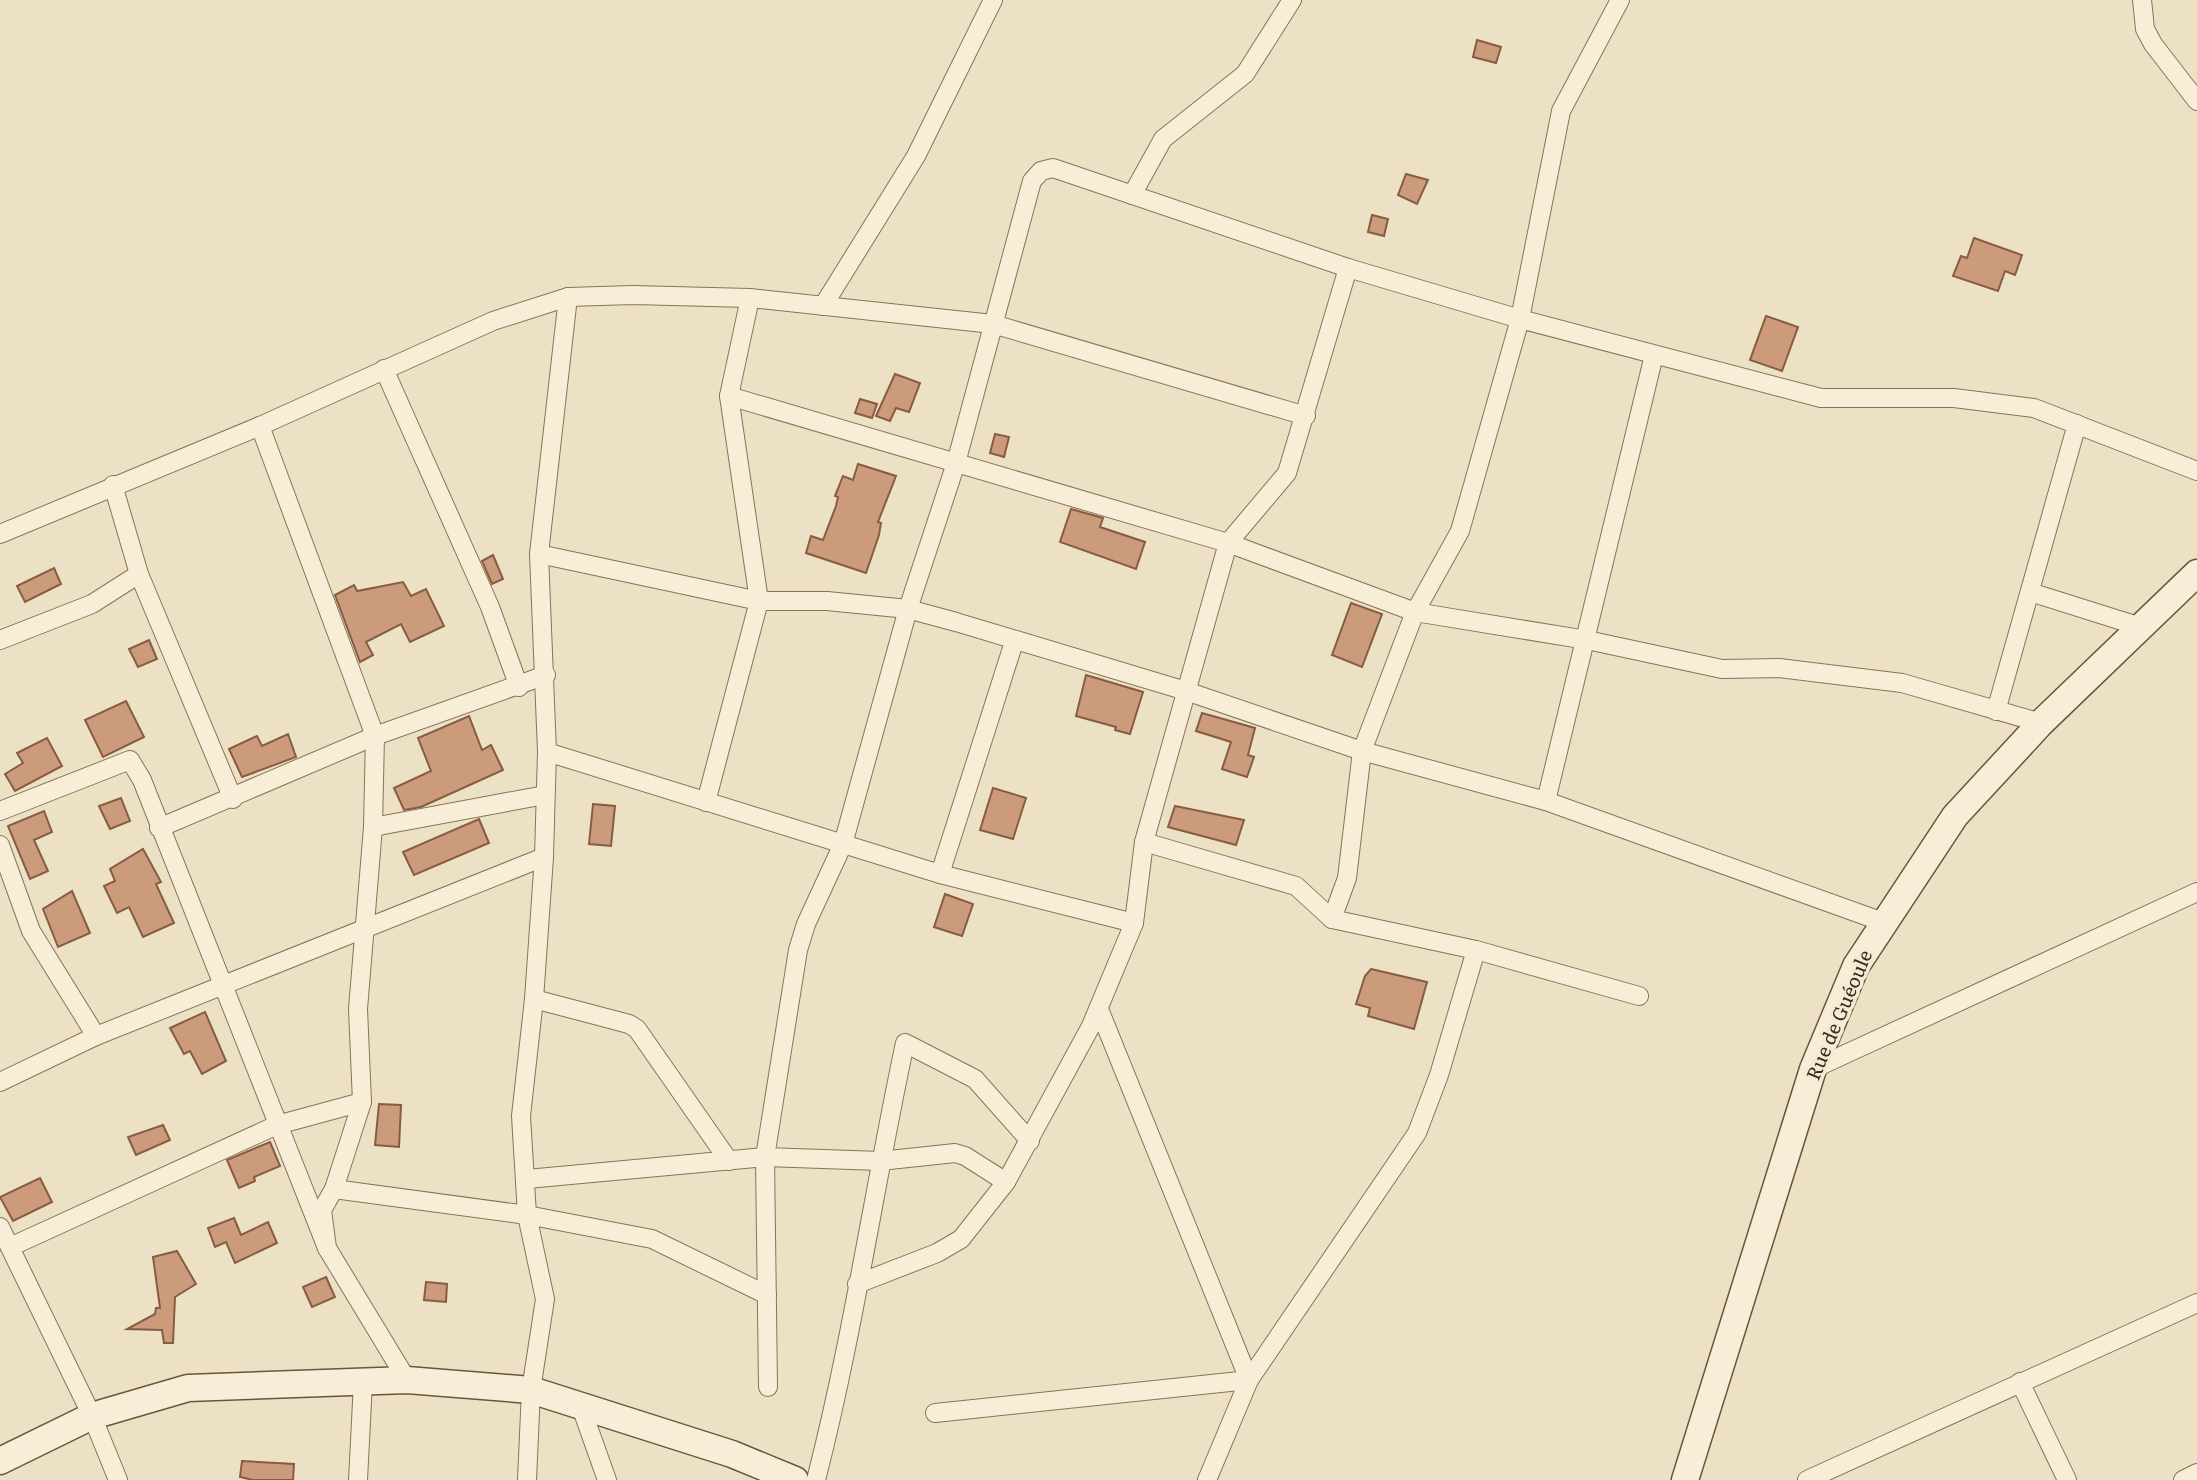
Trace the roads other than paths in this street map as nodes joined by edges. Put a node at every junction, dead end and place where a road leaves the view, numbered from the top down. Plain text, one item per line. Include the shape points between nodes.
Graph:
1 (993, 0) edge
2 (1292, 0) edge
3 (1620, 0) edge
4 (2143, 0) edge
5 (2197, 101) edge
6 (1132, 195) junction
7 (1348, 268) junction
8 (568, 298) junction
9 (750, 298) junction
10 (823, 306) junction
11 (1520, 319) junction
12 (993, 324) junction
13 (1654, 355) junction
14 (384, 369) junction
15 (729, 396) junction
16 (1306, 416) junction
17 (2077, 424) junction
18 (260, 426) junction
19 (956, 463) junction
20 (2197, 471) edge
21 (113, 485) junction
22 (0, 534) edge
23 (1228, 543) junction
24 (539, 555) junction
25 (2197, 573) edge
26 (139, 574) junction
27 (2030, 592) junction
28 (759, 601) junction
29 (908, 609) junction
30 (1415, 612) junction
31 (2138, 626) junction
32 (0, 640) edge
33 (1587, 640) junction
34 (1014, 642) junction
35 (546, 675) junction
36 (519, 687) junction
37 (1186, 691) junction
38 (1996, 711) junction
39 (2041, 723) junction
40 (375, 736) junction
41 (1362, 751) junction
42 (547, 752) junction
43 (545, 795) junction
44 (233, 799) junction
45 (1546, 801) junction
46 (706, 802) junction
47 (0, 811) edge
48 (373, 827) junction
49 (159, 828) junction
50 (1144, 842) junction
51 (0, 845) edge
52 (843, 845) junction
53 (544, 857) junction
54 (940, 874) junction
55 (2197, 892) edge
56 (1332, 919) junction
57 (1883, 922) junction
58 (1134, 923) junction
59 (364, 930) junction
60 (1476, 950) junction
61 (222, 987) junction
62 (1639, 996) dead end
63 (534, 999) junction
64 (1099, 1009) junction
65 (96, 1036) junction
66 (1813, 1069) junction
67 (0, 1082) edge
68 (362, 1102) junction
69 (277, 1125) junction
70 (1030, 1140) junction
71 (765, 1157) junction
72 (729, 1161) junction
73 (880, 1161) junction
74 (527, 1179) junction
75 (1006, 1182) junction
76 (334, 1189) junction
77 (527, 1215) junction
78 (0, 1227) edge
79 (10, 1247) junction
80 (327, 1248) junction
81 (857, 1284) junction
82 (767, 1295) junction
83 (2197, 1303) edge
84 (407, 1380) junction
85 (1249, 1380) junction
86 (363, 1382) junction
87 (2020, 1382) junction
88 (768, 1387) dead end
89 (531, 1390) junction
90 (581, 1407) junction
91 (935, 1413) dead end
92 (92, 1416) junction
93 (0, 1461) edge
94 (2197, 1473) edge
95 (118, 1480) edge
96 (358, 1480) edge
97 (527, 1480) edge
98 (607, 1480) edge
99 (795, 1480) edge
100 (816, 1480) edge
101 (1207, 1480) edge
102 (1685, 1480) edge
103 (1807, 1480) edge
104 (2067, 1480) edge
105 (2183, 1480) edge

1 - 10 street via 916,156
2 - 6 street via 1245,74 1163,139
3 - 11 street via 1561,111
4 - 5 street via 2146,29 2153,44
6 - 7 street
6 - 12 street via 1053,168 1041,172 1032,181
7 - 11 street
7 - 16 street
8 - 9 street
8 - 14 street via 493,321
8 - 24 street
9 - 10 street
9 - 15 street
10 - 12 street
11 - 13 street
11 - 30 street via 1460,531
12 - 16 street
12 - 19 street
13 - 17 street via 1821,398 1954,398 2034,408
13 - 33 street
14 - 18 street
14 - 36 street via 490,607
15 - 19 street
15 - 28 street
16 - 23 street via 1287,473
17 - 20 street
17 - 27 street
18 - 21 street
18 - 40 street
19 - 23 street
19 - 29 street
21 - 22 street
21 - 26 street
23 - 30 street
23 - 37 street
24 - 28 street
24 - 35 street
25 - 31 main road, Rue de Guéoule
26 - 32 street via 92,604
26 - 44 street
27 - 31 street
27 - 38 street
28 - 29 street via 827,601
28 - 46 street
29 - 34 street
29 - 52 street
30 - 33 street
30 - 41 street
31 - 39 main road, Rue de Guéoule
33 - 38 street via 1722,669 1779,668 1902,683
33 - 45 street
34 - 37 street
34 - 54 street
35 - 36 street
35 - 42 street
36 - 40 street
37 - 41 street
37 - 50 street
38 - 39 street
39 - 57 main road, Rue de Guéoule via 1955,816
40 - 44 street
40 - 48 street
41 - 45 street
41 - 56 street via 1348,878
42 - 43 street
42 - 46 street
43 - 48 street
43 - 53 street
44 - 49 street
45 - 57 street
46 - 52 street
47 - 49 street via 130,760
48 - 59 street
49 - 61 street
50 - 56 street via 1296,886
50 - 58 street
51 - 65 street via 31,931
52 - 54 street
52 - 71 street via 798,950
53 - 59 street
53 - 63 street
54 - 58 street
55 - 66 street
56 - 60 street
57 - 66 main road, Rue de Guéoule via 1856,966
58 - 64 street
59 - 61 street
59 - 68 street via 358,1009
60 - 62 street
60 - 85 street via 1418,1133
61 - 65 street
61 - 69 street
63 - 72 street via 637,1029
63 - 74 street via 521,1098
64 - 70 street
64 - 85 street
65 - 67 street
66 - 102 main road, Rue de Guéoule
68 - 69 street
68 - 76 street
69 - 79 street
69 - 80 street
70 - 73 street via 975,1079 905,1043
70 - 75 street
71 - 72 street
71 - 73 street
71 - 82 street
72 - 74 street
73 - 75 street via 955,1153
73 - 81 street
74 - 77 street
75 - 81 street via 961,1239
76 - 77 street
76 - 80 street via 322,1210
77 - 82 street via 652,1239
77 - 89 street via 545,1299
78 - 79 street
79 - 92 street
80 - 84 street
81 - 100 street via 838,1393
82 - 88 street
83 - 87 street
84 - 86 main road
84 - 89 main road
85 - 91 street
85 - 101 street
86 - 92 main road via 188,1388
86 - 96 street
87 - 103 street
87 - 104 street
89 - 90 main road
89 - 97 street
90 - 98 street
90 - 99 main road via 732,1454
92 - 93 main road
92 - 95 street
94 - 105 street

